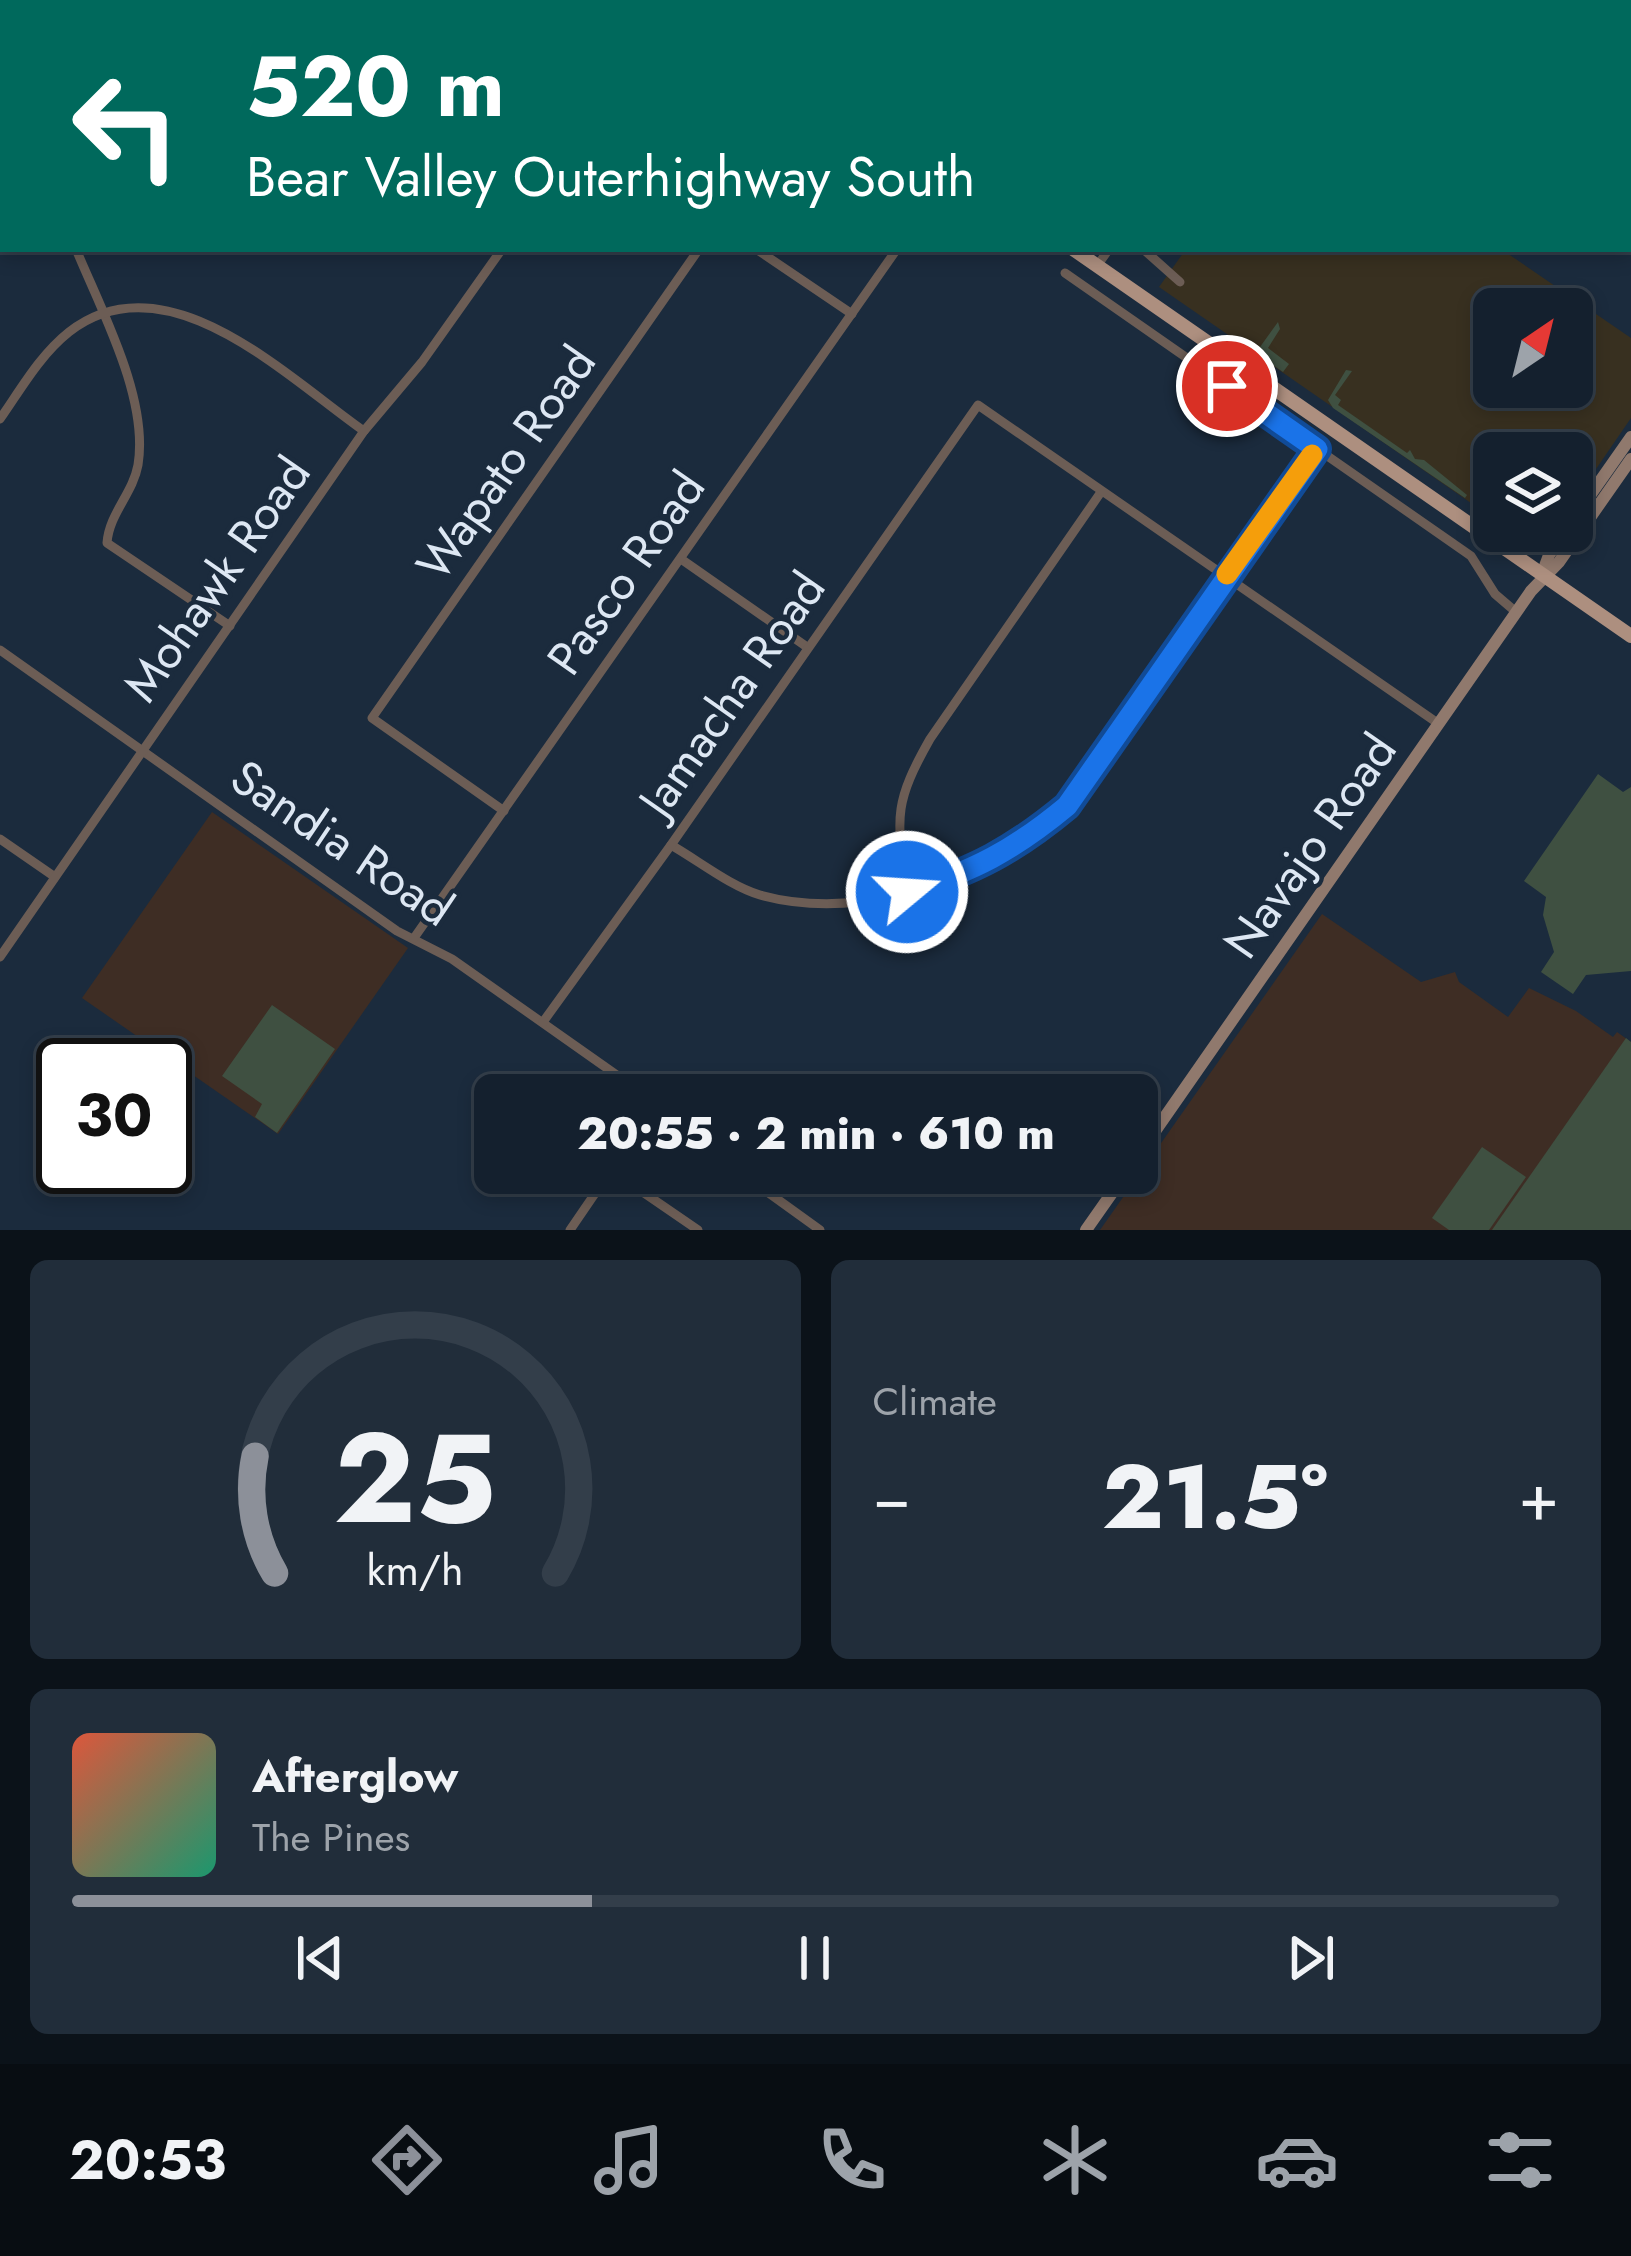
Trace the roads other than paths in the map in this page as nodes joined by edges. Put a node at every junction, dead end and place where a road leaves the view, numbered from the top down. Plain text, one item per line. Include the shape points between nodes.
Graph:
1 (77, 252) edge
2 (500, 252) edge
3 (697, 252) edge
4 (760, 252) edge
5 (895, 252) edge
6 (1077, 252) edge
7 (1107, 252) edge
8 (1146, 252) edge
9 (1097, 266) junction
10 (1065, 273) dead end
11 (1180, 282) dead end
12 (103, 314) junction
13 (852, 314) junction
14 (0, 419) edge
15 (364, 431) junction
16 (1631, 436) edge
17 (1317, 449) junction
18 (1631, 459) edge
19 (1593, 491) edge
20 (1101, 492) junction
21 (1551, 552) edge
22 (681, 559) junction
23 (1542, 576) junction
24 (1225, 577) junction
25 (1516, 612) junction
26 (230, 626) junction
27 (1631, 636) edge
28 (807, 647) junction
29 (0, 650) edge
30 (1438, 724) junction
31 (143, 750) junction
32 (504, 811) junction
33 (0, 839) edge
34 (671, 845) junction
35 (55, 877) junction
36 (907, 892) junction
37 (414, 938) junction
38 (0, 957) edge
39 (543, 1022) junction
40 (615, 1074) edge
41 (1158, 1127) edge
42 (596, 1194) edge
43 (644, 1194) edge
44 (770, 1194) edge
45 (1111, 1194) edge
46 (569, 1230) edge
47 (698, 1230) edge
48 (820, 1230) edge
49 (1086, 1230) edge

1 - 12 street
2 - 15 street, Mohawk Road
3 - 32 street, Wapato Road via 372,718
4 - 13 street
5 - 13 street, Pasco Road
6 - 9 main road
7 - 9 street
8 - 11 street
9 - 23 main road
10 - 17 street
12 - 14 street via 46,353
12 - 15 street via 148,306 194,316
12 - 26 street via 137,407 139,462 107,543
13 - 22 street, Pasco Road
15 - 26 street, Mohawk Road
16 - 19 street
17 - 24 street
17 - 25 street via 1472,556
18 - 23 street, Navajo Road
20 - 24 street
20 - 28 street, Jamacha Road via 978,405
20 - 36 street via 907,781 897,819
21 - 23 street, Navajo Road
22 - 28 street
22 - 32 street, Pasco Road
23 - 25 street, Navajo Road
23 - 27 main road
24 - 30 street
24 - 36 street via 1067,806 1022,844
25 - 30 street, Navajo Road
26 - 31 street, Mohawk Road
28 - 34 street, Jamacha Road
29 - 31 street, Sandia Road
30 - 41 street, Navajo Road
31 - 35 street, Mohawk Road
31 - 37 street, Sandia Road
32 - 37 street, Pasco Road
33 - 35 street
34 - 36 street via 757,894 835,905
34 - 39 street, Jamacha Road
35 - 38 street, Mohawk Road
37 - 39 street, Sandia Road
39 - 40 street, Sandia Road
42 - 46 street
43 - 47 street
44 - 48 street
45 - 49 street

